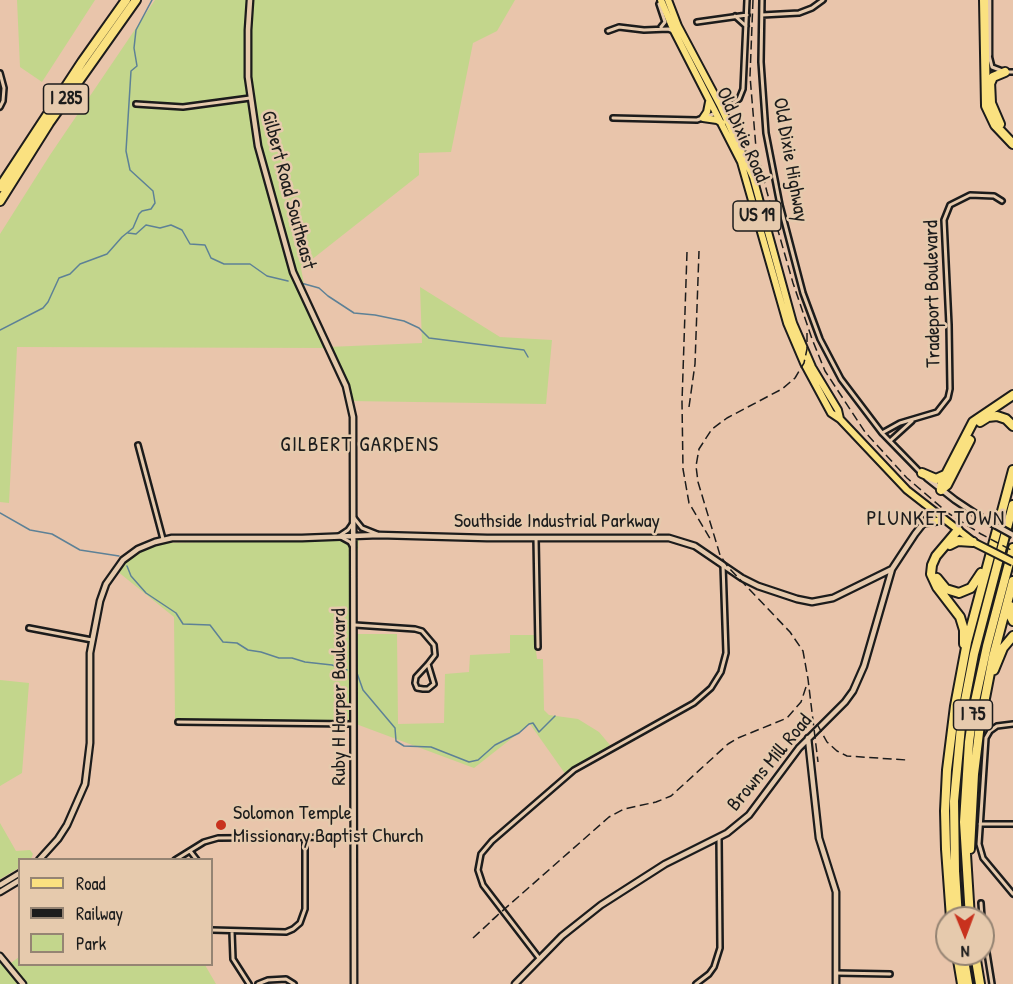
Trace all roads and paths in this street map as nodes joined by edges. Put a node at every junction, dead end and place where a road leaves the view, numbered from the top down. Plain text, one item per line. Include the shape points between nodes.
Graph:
1 (126, 0) edge
2 (136, 0) edge
3 (250, 0) edge
4 (659, 0) edge
5 (668, 0) edge
6 (747, 0) edge
7 (762, 0) edge
8 (823, 0) edge
9 (984, 0) edge
10 (989, 0) edge
11 (734, 15) junction
12 (747, 15) junction
13 (762, 15) junction
14 (697, 21) dead end
15 (746, 26) junction
16 (660, 28) junction
17 (608, 31) dead end
18 (674, 31) junction
19 (989, 55) junction
20 (1009, 72) edge
21 (0, 73) edge
22 (990, 84) junction
23 (250, 98) junction
24 (709, 98) junction
25 (136, 104) dead end
26 (0, 107) edge
27 (720, 112) junction
28 (613, 118) dead end
29 (703, 118) junction
30 (722, 123) junction
31 (1013, 138) edge
32 (1013, 144) edge
33 (0, 187) edge
34 (0, 201) edge
35 (1002, 201) dead end
36 (790, 323) junction
37 (327, 345) joint
38 (1013, 395) edge
39 (916, 419) junction
40 (1013, 426) edge
41 (882, 433) junction
42 (889, 441) junction
43 (138, 445) dead end
44 (1013, 471) edge
45 (922, 473) junction
46 (946, 474) junction
47 (942, 490) junction
48 (1013, 505) edge
49 (933, 511) junction
50 (354, 518) junction
51 (945, 520) junction
52 (1013, 521) edge
53 (923, 523) junction
54 (958, 530) junction
55 (354, 535) junction
56 (379, 535) junction
57 (1013, 535) edge
58 (339, 536) junction
59 (536, 538) junction
60 (164, 539) junction
61 (974, 542) junction
62 (950, 545) junction
63 (992, 547) junction
64 (1013, 548) edge
65 (354, 550) junction
66 (1013, 562) edge
67 (723, 565) junction
68 (892, 569) junction
69 (1013, 581) edge
70 (1013, 587) edge
71 (1013, 621) edge
72 (355, 625) junction
73 (29, 628) dead end
74 (1013, 636) edge
75 (92, 640) junction
76 (538, 647) dead end
77 (428, 664) junction
78 (961, 670) junction
79 (984, 703) junction
80 (178, 722) dead end
81 (355, 724) junction
82 (1013, 724) edge
83 (808, 738) junction
84 (954, 801) junction
85 (980, 824) junction
86 (1013, 824) edge
87 (305, 837) junction
88 (354, 837) junction
89 (719, 838) junction
90 (190, 851) junction
91 (41, 858) edge
92 (178, 858) edge
93 (195, 858) edge
94 (18, 875) edge
95 (18, 881) edge
96 (968, 886) junction
97 (0, 889) edge
98 (1013, 894) edge
99 (981, 903) dead end
100 (950, 906) edge
101 (957, 906) edge
102 (969, 906) edge
103 (981, 906) edge
104 (213, 930) edge
105 (231, 932) junction
106 (0, 956) edge
107 (539, 958) junction
108 (959, 966) edge
109 (965, 966) edge
110 (977, 966) edge
111 (989, 966) edge
112 (836, 973) junction
113 (890, 974) dead end
114 (23, 984) edge
115 (249, 984) edge
116 (258, 984) edge
117 (294, 984) edge
118 (354, 984) edge
119 (515, 984) edge
120 (696, 984) edge
121 (836, 984) edge
122 (962, 984) edge
123 (968, 984) edge
124 (980, 984) edge
125 (992, 984) edge

1 - 33 highway, I 285
2 - 34 highway, I 285 via 49,123
3 - 23 street, Gilbert Road Southeast
4 - 16 street via 665,22
4 - 18 main road, Old Dixie Road / US 19
5 - 27 main road, Old Dixie Road / US 19
6 - 12 street
7 - 13 street, Old Dixie Highway
8 - 13 street via 799,13
9 - 32 highway via 985,100 995,125
10 - 19 street
11 - 12 street
11 - 14 street
11 - 15 street
12 - 15 street
13 - 41 street, Old Dixie Highway via 766,133 803,293 841,379
15 - 27 street via 742,93
16 - 17 street via 619,27
16 - 18 street
18 - 24 main road, Old Dixie Road / US 19
19 - 20 street via 992,67
19 - 22 highway
20 - 22 highway via 993,77
21 - 26 street via 4,88
22 - 31 highway via 995,114
23 - 25 street via 183,107
23 - 37 street, Gilbert Road Southeast via 258,147 293,272
24 - 27 main road, Old Dixie Road / US 19
24 - 29 main road
27 - 29 street
27 - 30 main road, Old Dixie Road / US 19
27 - 36 main road, Old Dixie Road / US 19 via 753,177
28 - 29 street
29 - 30 main road
30 - 36 main road, Old Dixie Road / US 19 via 744,170
35 - 39 street, Tradeport Boulevard via 994,196 970,195 946,212 950,393 937,412
36 - 49 main road, US 19 via 840,419 895,478
37 - 50 street, Ruby H Harper Boulevard via 350,396
38 - 46 highway via 973,422
39 - 41 street, Tradeport Boulevard
39 - 42 street, Tradeport Boulevard
40 - 47 highway via 997,416 980,421
41 - 42 street, Old Dixie Highway
42 - 45 street, Old Dixie Highway
43 - 60 street
44 - 63 highway
45 - 46 highway via 936,479
45 - 47 street
46 - 47 highway
47 - 57 street, bridge
48 - 84 highway, I 75 via 969,675
49 - 51 main road, US 19
49 - 53 street, Browns Mill Road
50 - 55 street, Ruby H Harper Boulevard
50 - 56 street via 362,528
50 - 58 street
51 - 53 main road
51 - 54 main road, US 19
52 - 84 highway via 974,667
53 - 68 street, Browns Mill Road
54 - 61 main road, US 19
54 - 62 highway
54 - 78 highway via 936,556 931,569 935,584 962,624
55 - 56 street, Southside Industrial Parkway
55 - 58 street, Southside Industrial Parkway
55 - 65 street, Ruby H Harper Boulevard
56 - 59 street, Southside Industrial Parkway
58 - 60 street, Southside Industrial Parkway
58 - 65 street via 350,542
59 - 67 street, Southside Industrial Parkway via 669,538 694,546
59 - 76 street
60 - 75 street, Southside Industrial Parkway via 131,553 111,575 100,601
61 - 62 highway
61 - 66 main road, US 19, bridge
62 - 63 highway via 938,562 936,574 943,586 959,593 975,585
63 - 78 highway
64 - 96 highway, I 75 via 987,646 972,724 964,822
65 - 72 street, Ruby H Harper Boulevard
67 - 68 street, Southside Industrial Parkway via 757,585 812,602 833,598
67 - 107 street via 726,653 711,688 694,703 574,771 481,854 478,870 483,885
68 - 83 street, Browns Mill Road via 860,679 845,702
69 - 79 highway
70 - 71 highway via 1009,612
72 - 77 street via 422,631 434,645 435,655
72 - 81 street, Ruby H Harper Boulevard
73 - 75 street
74 - 79 highway via 1002,648
75 - 91 street, Southside Industrial Parkway via 90,757 85,784 67,825
77 - 77 street via 416,677 417,688 428,689 434,684
78 - 100 highway via 946,798
79 - 96 highway via 974,774
80 - 81 street
81 - 88 street, Ruby H Harper Boulevard
82 - 85 street via 997,726 986,738
83 - 89 street, Browns Mill Road via 749,815
83 - 112 street via 819,838 836,892
84 - 101 highway, I 75
85 - 86 street
85 - 98 street via 983,858
87 - 88 street
87 - 90 street via 218,838
87 - 105 street via 305,909 300,923 285,932
88 - 118 street, Ruby H Harper Boulevard
89 - 107 street, Browns Mill Road via 622,890
89 - 120 street via 720,948 714,967
90 - 92 street
90 - 93 street
94 - 97 street
95 - 97 street
96 - 102 highway, I 75
99 - 103 street
104 - 105 street
105 - 115 street via 233,959
106 - 114 street
107 - 119 street, Browns Mill Road
108 - 122 highway
109 - 123 highway
110 - 124 highway
111 - 125 street
112 - 113 street
112 - 121 street
116 - 117 street via 286,979

